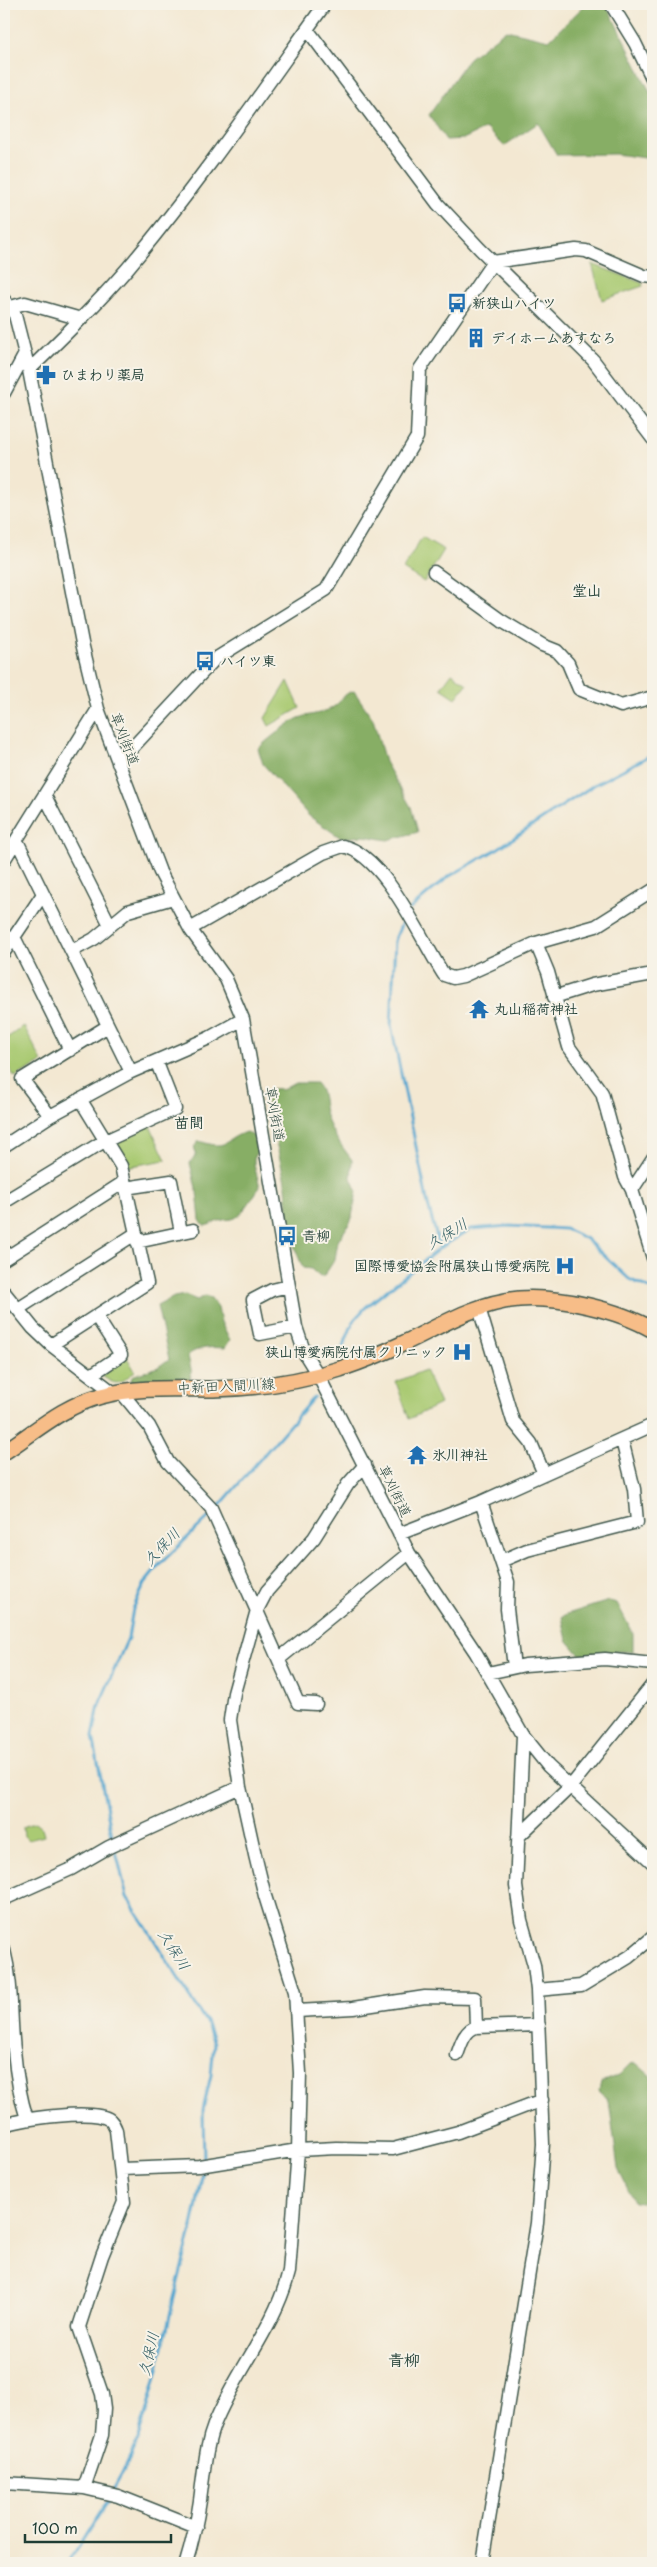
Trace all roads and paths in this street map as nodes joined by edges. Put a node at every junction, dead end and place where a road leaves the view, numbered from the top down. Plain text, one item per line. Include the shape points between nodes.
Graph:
1 (325, 4) edge
2 (611, 4) edge
3 (307, 29) junction
4 (653, 80) edge
5 (493, 262) junction
6 (653, 276) edge
7 (7, 303) edge
8 (81, 319) junction
9 (25, 354) junction
10 (29, 370) junction
11 (4, 393) edge
12 (653, 439) edge
13 (434, 572) dead end
14 (653, 697) edge
15 (98, 709) junction
16 (118, 763) junction
17 (45, 796) junction
18 (17, 841) junction
19 (4, 860) edge
20 (653, 890) edge
21 (43, 894) junction
22 (173, 898) junction
23 (110, 926) junction
24 (190, 929) junction
25 (14, 937) junction
26 (536, 944) junction
27 (72, 951) junction
28 (4, 952) edge
29 (653, 974) edge
30 (554, 997) junction
31 (243, 1019) junction
32 (108, 1026) junction
33 (70, 1050) junction
34 (157, 1063) junction
35 (131, 1072) junction
36 (80, 1099) junction
37 (50, 1116) junction
38 (106, 1141) junction
39 (4, 1146) edge
40 (653, 1158) edge
41 (124, 1185) junction
42 (632, 1190) junction
43 (4, 1202) edge
44 (136, 1238) junction
45 (653, 1258) edge
46 (4, 1259) edge
47 (289, 1286) junction
48 (4, 1292) edge
49 (479, 1308) junction
50 (18, 1310) junction
51 (96, 1316) junction
52 (296, 1326) junction
53 (653, 1330) edge
54 (51, 1345) junction
55 (91, 1375) junction
56 (318, 1375) junction
57 (117, 1392) junction
58 (653, 1425) edge
59 (622, 1440) junction
60 (4, 1452) edge
61 (365, 1465) junction
62 (544, 1474) junction
63 (481, 1502) junction
64 (399, 1534) junction
65 (409, 1553) junction
66 (501, 1561) junction
67 (257, 1610) junction
68 (280, 1658) junction
69 (653, 1664) edge
70 (514, 1666) junction
71 (488, 1673) junction
72 (653, 1684) edge
73 (316, 1704) dead end
74 (523, 1735) junction
75 (240, 1786) junction
76 (571, 1786) junction
77 (518, 1837) junction
78 (653, 1863) edge
79 (4, 1899) edge
80 (653, 1937) edge
81 (4, 1950) edge
82 (537, 1990) junction
83 (297, 2011) junction
84 (539, 2025) junction
85 (476, 2027) junction
86 (457, 2055) dead end
87 (542, 2100) junction
88 (27, 2119) junction
89 (4, 2124) edge
90 (298, 2150) junction
91 (122, 2169) junction
92 (4, 2483) edge
93 (84, 2488) junction
94 (196, 2526) junction
95 (186, 2563) edge
96 (482, 2563) edge

1 - 3 street
2 - 4 street
3 - 5 street via 435,200
3 - 8 street via 188,192
5 - 6 street via 576,250 586,251 644,276
5 - 12 street via 593,360
5 - 16 street via 420,369 417,438 326,590 216,659
7 - 8 street via 25,303
7 - 9 street, 草刈街道 via 19,328
8 - 10 street
9 - 10 street, 草刈街道
9 - 11 street
10 - 15 street, 草刈街道
13 - 14 street via 502,621 558,651 568,663 579,688 621,706
15 - 16 street, 草刈街道
15 - 17 street
16 - 22 street, 草刈街道
17 - 18 street
17 - 23 street
18 - 19 street
18 - 21 street
20 - 26 street via 596,926
21 - 25 street
21 - 27 street
22 - 23 street via 138,906
22 - 24 street, 草刈街道
23 - 27 street
24 - 26 street via 323,853 343,846 363,854 408,912 444,975 453,978 463,976
24 - 31 street, 草刈街道 via 226,979
25 - 28 street
25 - 33 street
26 - 30 street
27 - 32 street
29 - 30 street via 592,985
30 - 42 street via 568,1047 602,1093 625,1177
31 - 34 street
31 - 47 street, 草刈街道
32 - 33 street
32 - 35 street
33 - 37 street via 22,1079
34 - 35 street
34 - 38 street via 175,1109
35 - 36 street
36 - 37 street
36 - 38 street
37 - 39 street
38 - 41 street via 120,1166
38 - 43 street
40 - 42 street
41 - 44 street
41 - 44 street via 171,1181 187,1231
41 - 46 street
42 - 45 street
44 - 50 street
44 - 51 street via 148,1283
47 - 52 street, 草刈街道
47 - 52 street via 253,1300 260,1334
48 - 50 street
49 - 53 main road, 中新田入間川線 via 504,1301 537,1299 604,1310
49 - 56 main road, 中新田入間川線 via 378,1355
49 - 62 street via 513,1421 531,1443
50 - 54 street
51 - 54 street
51 - 55 street via 121,1355
52 - 56 street, 草刈街道 via 305,1354
54 - 55 street
55 - 57 street
56 - 57 main road, 中新田入間川線 via 247,1387
56 - 61 street, 草刈街道
57 - 60 main road, 中新田入間川線 via 68,1408
57 - 67 street via 149,1426 168,1462 211,1508
58 - 59 street
59 - 62 street
59 - 66 street via 634,1489 637,1522 526,1550
61 - 64 street, 草刈街道
61 - 67 street via 348,1484 324,1524 267,1591
62 - 63 street
63 - 64 street
63 - 66 street
64 - 65 street, 草刈街道
65 - 68 street
65 - 71 street, 草刈街道
66 - 70 street via 508,1582 507,1609
67 - 68 street
67 - 75 street via 234,1693 230,1720
68 - 73 street via 298,1703
69 - 70 street via 605,1658
70 - 71 street
71 - 74 street, 草刈街道
72 - 76 street
74 - 76 street, 草刈街道 via 548,1766
74 - 77 street
75 - 79 street
75 - 83 street via 265,1896 292,1978
76 - 77 street
76 - 78 street, 草刈街道
77 - 82 street via 516,1886
80 - 82 street via 629,1957 581,1986
81 - 88 street via 13,2004 13,2049
82 - 84 street
83 - 85 street via 352,2008 425,1997 475,1998
83 - 90 street via 300,2055
84 - 85 street
84 - 87 street
85 - 86 street via 470,2029 462,2040
87 - 90 street via 458,2132 393,2149
87 - 96 street via 543,2144 537,2223
88 - 89 street
88 - 91 street via 67,2115 111,2120 116,2130
90 - 91 street via 205,2166
90 - 94 street via 289,2272 285,2287 280,2303 215,2423 205,2457
91 - 93 street via 123,2209 102,2256 79,2326 104,2409 102,2435
92 - 93 street
93 - 94 street
94 - 95 street

